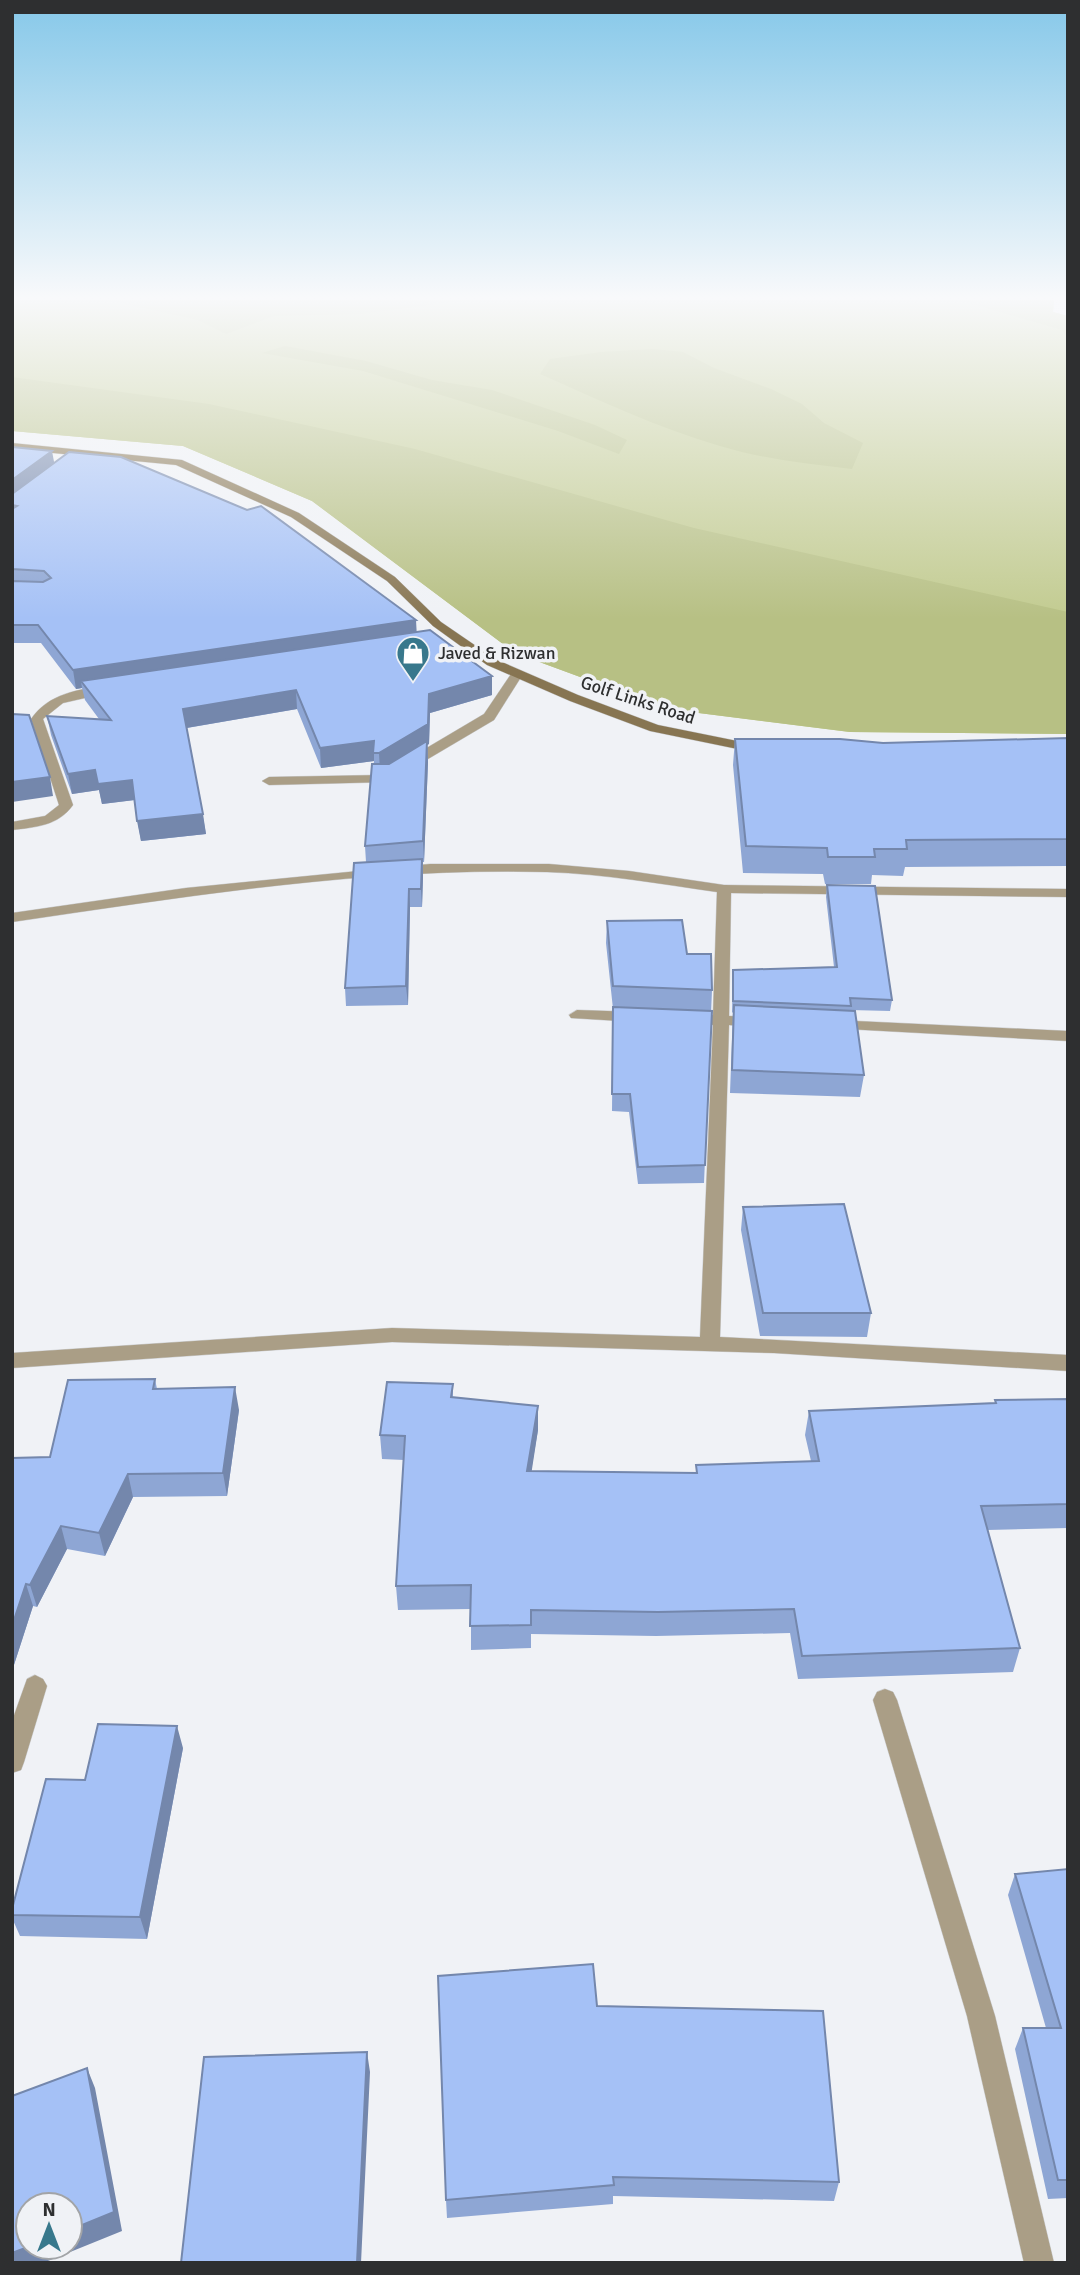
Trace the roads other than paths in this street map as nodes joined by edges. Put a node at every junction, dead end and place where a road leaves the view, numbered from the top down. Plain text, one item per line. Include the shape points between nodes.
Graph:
1 (12, 446) edge
2 (84, 452) junction
3 (65, 467) edge
4 (457, 639) junction
5 (433, 642) edge
6 (517, 674) junction
7 (122, 687) edge
8 (772, 751) edge
9 (269, 781) dead end
10 (12, 826) edge
11 (724, 889) junction
12 (1068, 893) edge
13 (12, 918) edge
14 (577, 1015) dead end
15 (655, 1018) edge
16 (694, 1019) edge
17 (720, 1020) junction
18 (768, 1023) edge
19 (820, 1025) edge
20 (1068, 1036) edge
21 (710, 1345) junction
22 (12, 1361) edge
23 (1068, 1363) edge
24 (35, 1686) dead end
25 (885, 1700) dead end
26 (12, 1762) edge
27 (1039, 2263) edge

1 - 2 street, Golf Links Road
2 - 3 street
2 - 4 street, Golf Links Road via 178,462 295,515 391,579
4 - 5 street
4 - 6 street, Golf Links Road
6 - 8 street, Golf Links Road via 655,728
6 - 9 street via 489,717 384,779
7 - 10 street via 69,697 41,711 37,719 66,805 62,813 48,819
11 - 12 street
11 - 13 street via 549,868 430,868 186,892
11 - 17 street
14 - 15 street
16 - 17 street
17 - 18 street
17 - 21 street
19 - 20 street
21 - 22 street via 392,1335
21 - 23 street
24 - 26 street
25 - 27 street via 981,2017

